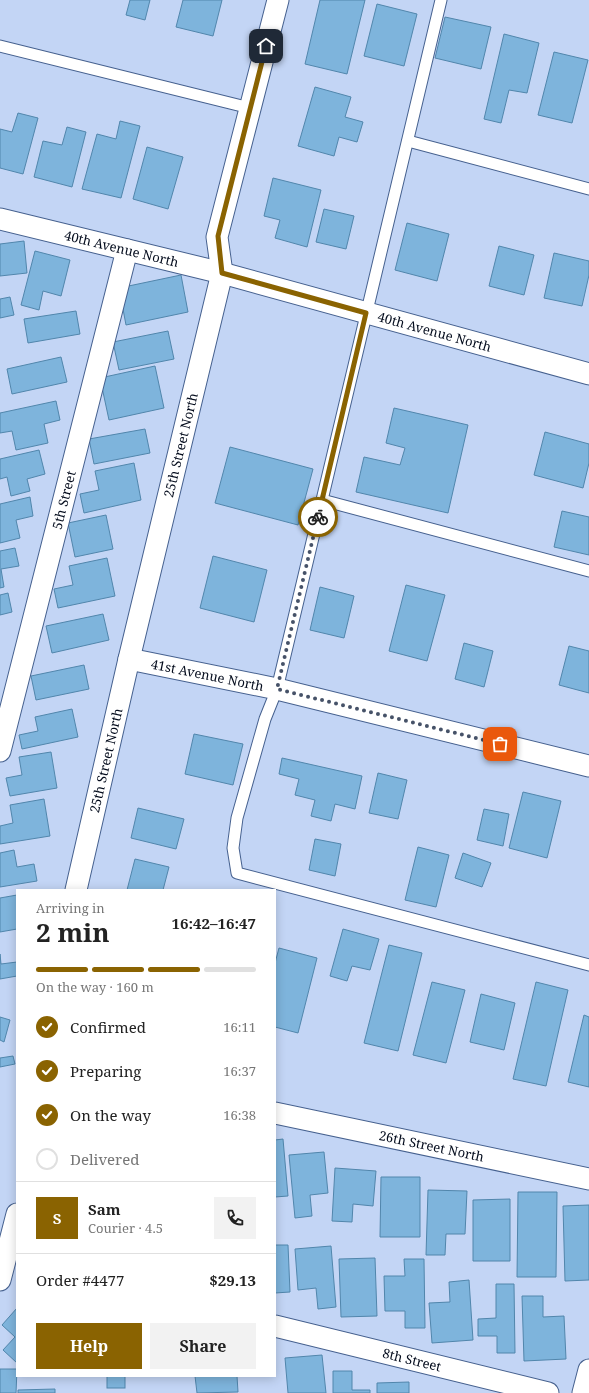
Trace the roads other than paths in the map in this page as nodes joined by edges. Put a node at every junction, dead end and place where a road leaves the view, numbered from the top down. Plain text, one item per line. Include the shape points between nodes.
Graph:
1 (278, 0) edge
2 (441, 0) edge
3 (0, 46) edge
4 (250, 108) junction
5 (408, 141) junction
6 (589, 189) edge
7 (0, 219) edge
8 (127, 250) junction
9 (222, 273) junction
10 (366, 313) junction
11 (589, 374) edge
12 (322, 500) junction
13 (589, 571) edge
14 (129, 659) junction
15 (277, 689) junction
16 (0, 751) edge
17 (589, 766) edge
18 (76, 889) edge
19 (589, 965) edge
20 (276, 1113) edge
21 (589, 1179) edge
22 (16, 1219) edge
23 (7, 1260) edge
24 (0, 1280) edge
25 (276, 1326) edge
26 (589, 1370) edge
27 (548, 1393) edge
28 (583, 1393) edge

1 - 4 street, 25th Street North
2 - 5 lane
3 - 4 lane
4 - 9 street, 25th Street North via 218,236
5 - 6 lane
5 - 10 lane
7 - 8 street, 40th Avenue North
8 - 9 street, 40th Avenue North
8 - 16 street, 5th Street
9 - 10 street, 40th Avenue North
9 - 14 street, 25th Street North
10 - 11 street, 40th Avenue North
10 - 12 lane
12 - 13 lane
12 - 15 lane
14 - 15 street, 41st Avenue North
14 - 18 street, 25th Street North
15 - 17 street, 41st Avenue North
15 - 19 lane via 265,719 237,818 233,848 237,873
20 - 21 street, 26th Street North
22 - 23 street
23 - 24 street
25 - 27 street, 8th Street
26 - 28 street

